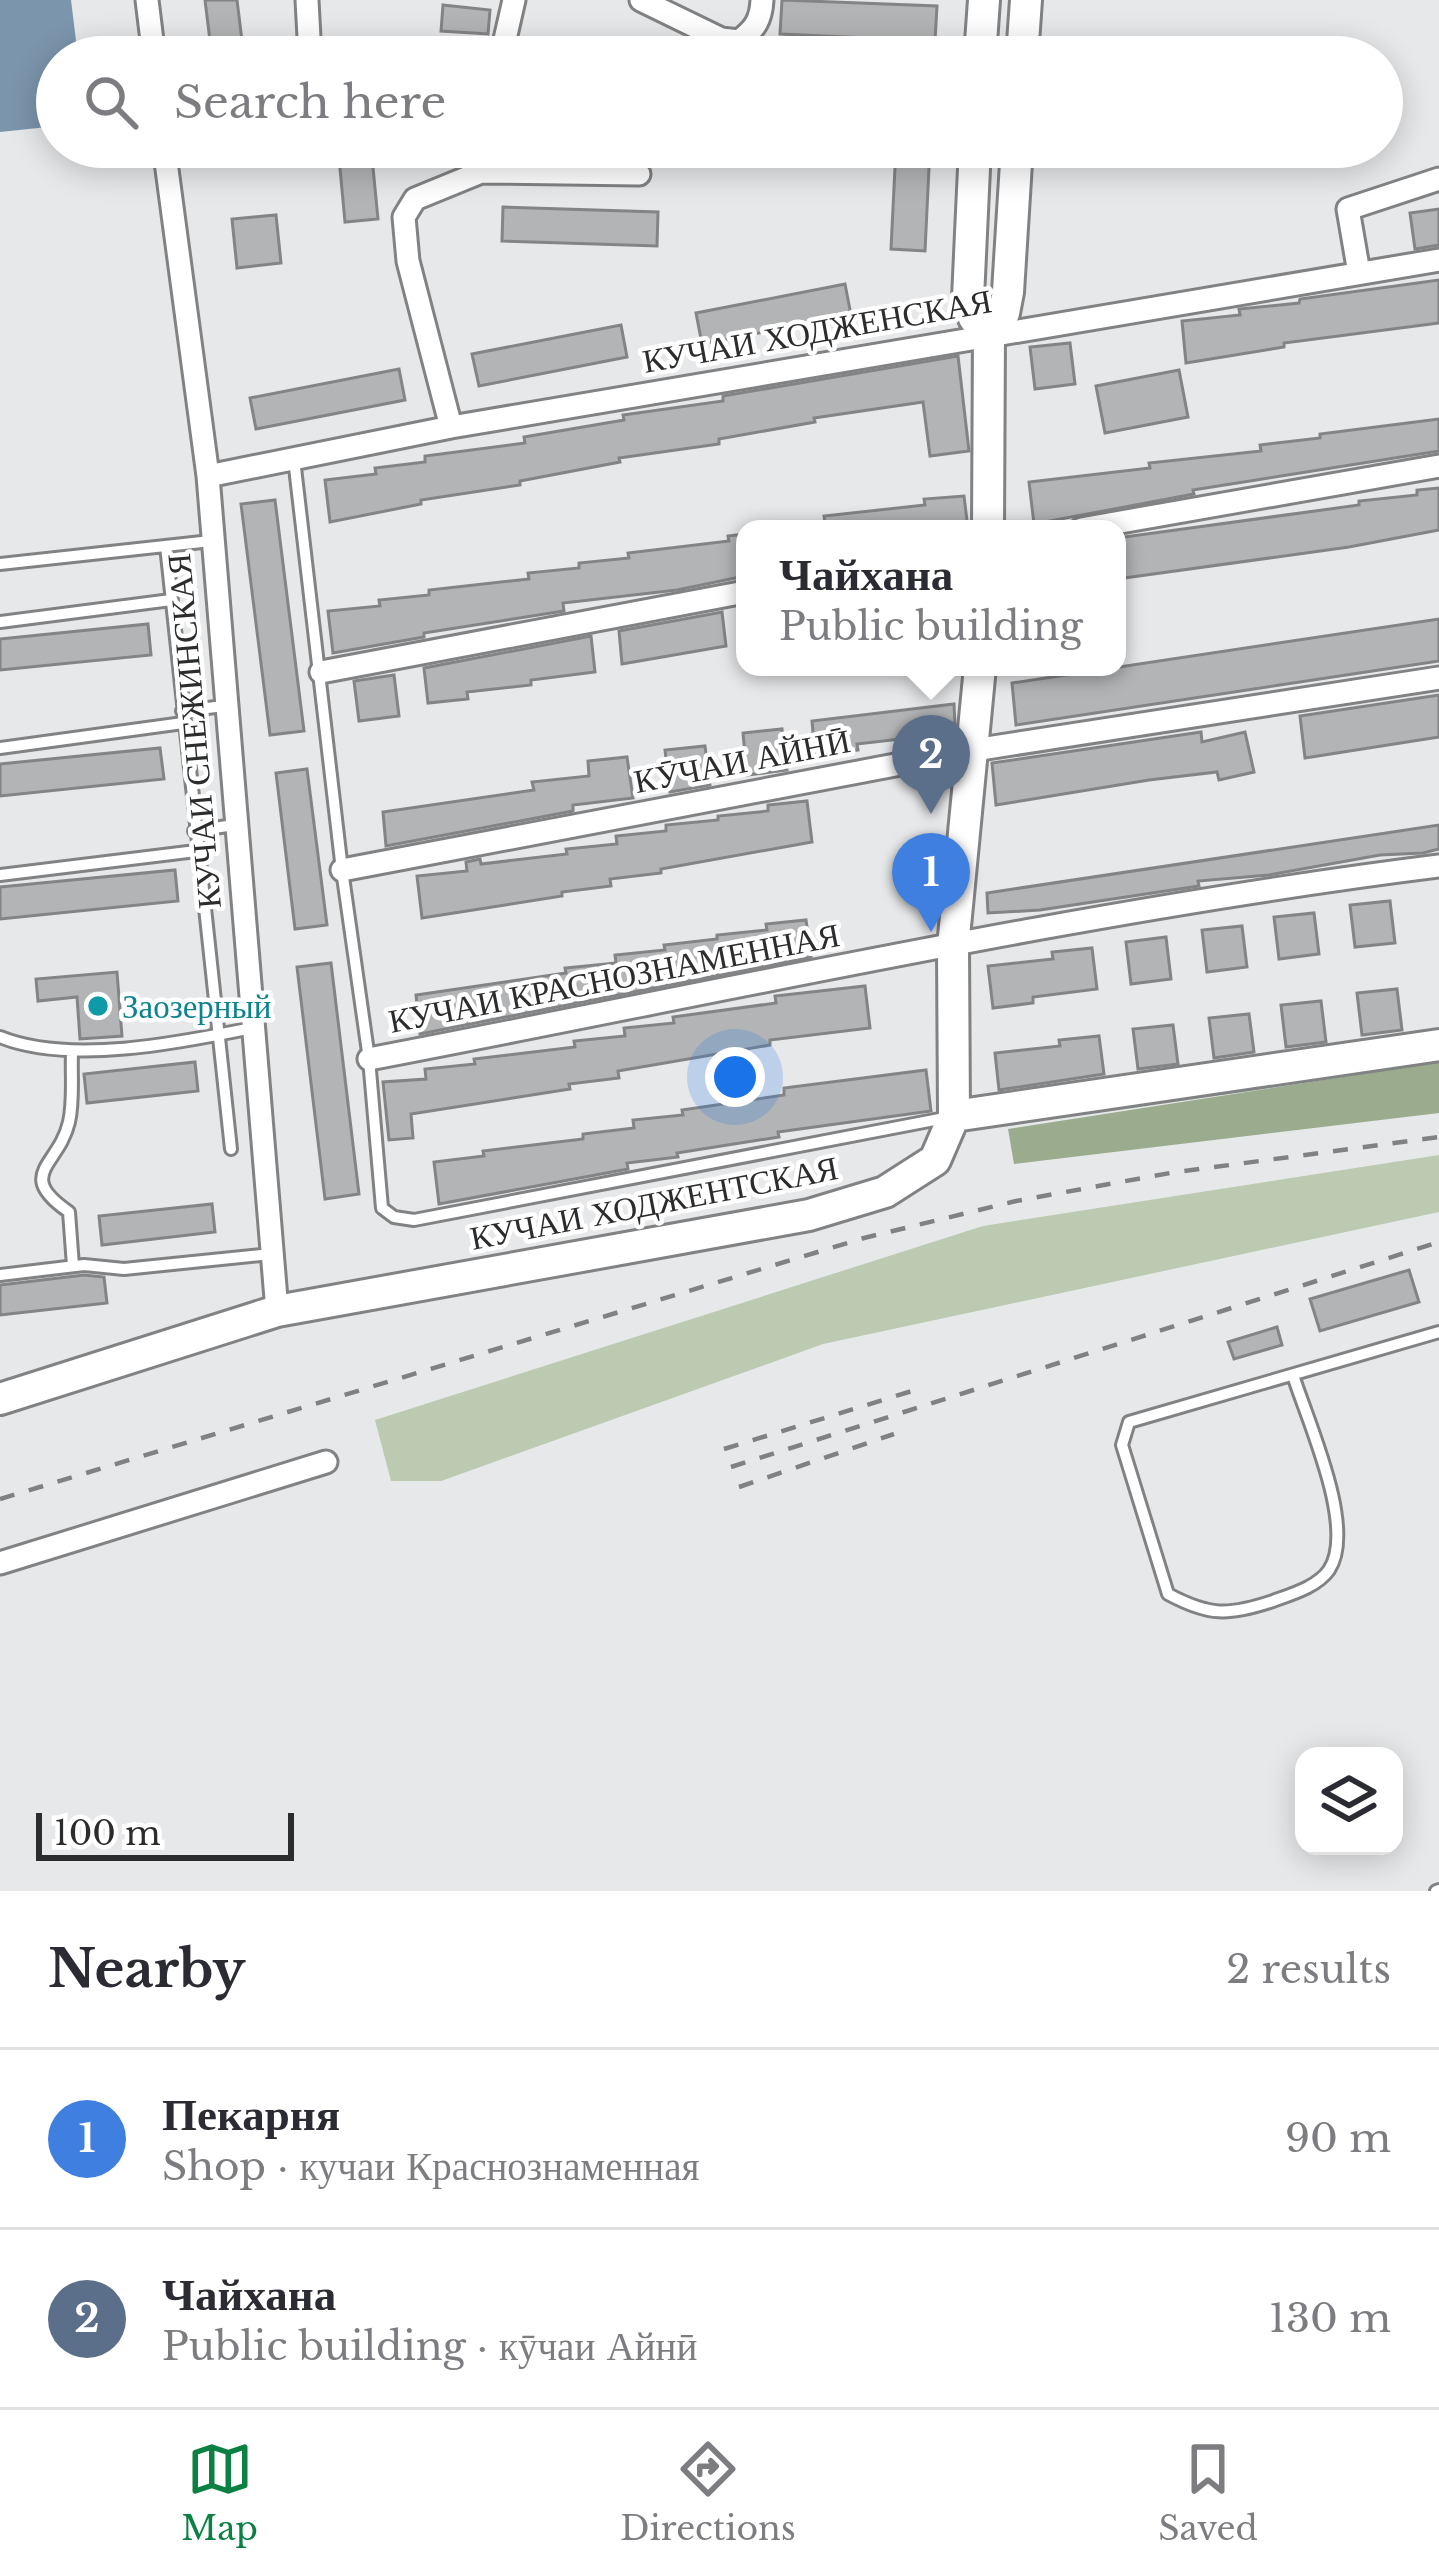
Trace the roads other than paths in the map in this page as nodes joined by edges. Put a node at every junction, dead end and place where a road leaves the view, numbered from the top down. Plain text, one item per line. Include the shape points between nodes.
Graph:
1 (147, 0) edge
2 (307, 0) edge
3 (514, 0) edge
4 (641, 0) edge
5 (762, 0) edge
6 (984, 0) edge
7 (1026, 0) edge
8 (151, 36) edge
9 (309, 36) edge
10 (506, 36) edge
11 (716, 36) edge
12 (745, 36) edge
13 (981, 36) edge
14 (1023, 36) edge
15 (167, 168) edge
16 (482, 168) edge
17 (974, 168) edge
18 (1016, 168) edge
19 (481, 172) junction
20 (639, 174) dead end
21 (1439, 179) edge
22 (1439, 260) edge
23 (1360, 273) junction
24 (989, 334) junction
25 (451, 427) junction
26 (294, 459) junction
27 (1439, 466) edge
28 (208, 476) junction
29 (988, 520) edge
30 (1126, 521) edge
31 (211, 541) junction
32 (166, 546) junction
33 (0, 564) edge
34 (736, 594) edge
35 (171, 600) junction
36 (0, 622) edge
37 (321, 672) junction
38 (979, 676) edge
39 (1439, 677) edge
40 (224, 706) junction
41 (183, 717) junction
42 (0, 748) edge
43 (974, 750) junction
44 (235, 825) junction
45 (194, 831) junction
46 (196, 851) junction
47 (1439, 866) edge
48 (342, 870) junction
49 (0, 875) edge
50 (953, 947) junction
51 (252, 1028) junction
52 (216, 1035) junction
53 (0, 1037) edge
54 (1439, 1045) edge
55 (72, 1052) junction
56 (370, 1059) junction
57 (954, 1117) junction
58 (231, 1149) dead end
59 (272, 1254) junction
60 (73, 1266) junction
61 (0, 1274) edge
62 (277, 1311) junction
63 (1439, 1332) edge
64 (1292, 1375) junction
65 (0, 1399) edge
66 (326, 1462) dead end
67 (0, 1563) edge

1 - 8 street
2 - 9 street
3 - 10 street
4 - 11 street
5 - 12 street
6 - 13 main road
7 - 14 main road
15 - 28 street, КУЧАИ СНЕЖИНСКАЯ
16 - 19 street
17 - 24 main road via 968,298
18 - 24 main road via 1009,292
19 - 20 street
19 - 25 street via 415,199 404,218
21 - 23 street via 1348,209
22 - 23 street, КУЧАИ ХОДЖЕНСКАЯ
23 - 24 street, КУЧАИ ХОДЖЕНСКАЯ
24 - 25 street, КУЧАИ ХОДЖЕНСКАЯ
24 - 29 main road
25 - 26 street, КУЧАИ ХОДЖЕНСКАЯ
26 - 28 street, КУЧАИ ХОДЖЕНСКАЯ
26 - 37 lane
27 - 30 street
28 - 31 street, КУЧАИ СНЕЖИНСКАЯ
31 - 32 lane
31 - 40 street, КУЧАИ СНЕЖИНСКАЯ
32 - 33 lane
32 - 35 lane
34 - 37 street
35 - 36 lane
35 - 41 lane
37 - 48 lane
38 - 43 main road
39 - 43 street, КӮЧАИ АЙНӢ
40 - 41 lane
40 - 44 street, КУЧАИ СНЕЖИНСКАЯ
41 - 42 lane
41 - 45 lane
43 - 48 street, КӮЧАИ АЙНӢ
43 - 50 main road
44 - 45 lane
44 - 51 street, КУЧАИ СНЕЖИНСКАЯ
45 - 46 lane
46 - 49 lane
46 - 52 lane
47 - 50 street, КУЧАИ КРАСНОЗНАМЕННАЯ
48 - 56 lane
50 - 56 street, КУЧАИ КРАСНОЗНАМЕННАЯ
50 - 57 main road
51 - 52 lane
51 - 59 street, КУЧАИ СНЕЖИНСКАЯ
52 - 55 lane
52 - 58 lane
53 - 55 lane
54 - 57 main road
55 - 60 lane via 69,1124 41,1185 70,1211
56 - 57 lane via 382,1208 414,1220
57 - 62 main road, КУЧАИ ХОДЖЕНТСКАЯ via 935,1160 886,1192 809,1215
59 - 60 lane via 124,1269
59 - 62 street, КУЧАИ СНЕЖИНСКАЯ
60 - 61 lane
62 - 65 main road, КУЧАИ ХОДЖЕНТСКАЯ
63 - 64 lane
64 - 64 lane via 1129,1423 1122,1445 1168,1594 1199,1611 1269,1602 1329,1570 1339,1520
66 - 67 street

